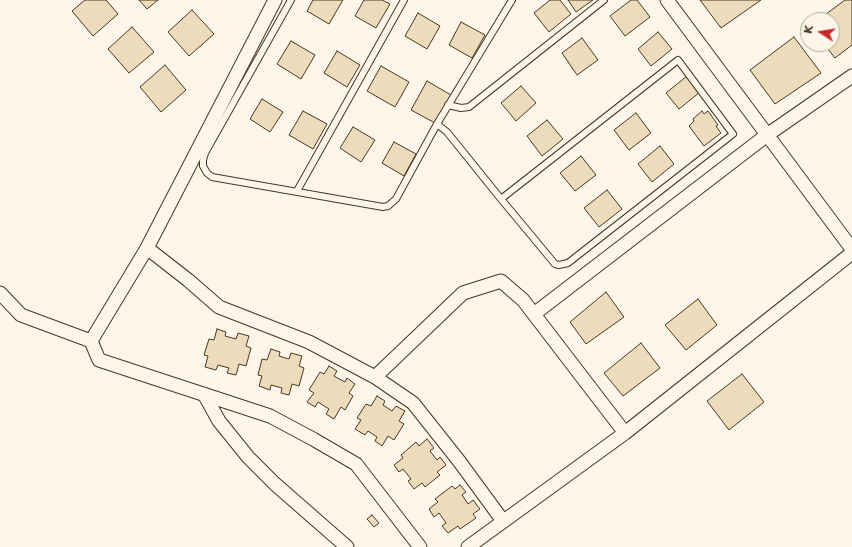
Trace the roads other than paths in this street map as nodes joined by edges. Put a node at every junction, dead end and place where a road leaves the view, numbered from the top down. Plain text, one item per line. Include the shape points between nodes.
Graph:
1 (275, 0) edge
2 (291, 0) edge
3 (404, 0) edge
4 (512, 0) edge
5 (604, 0) edge
6 (667, 0) edge
7 (852, 76) edge
8 (448, 105) junction
9 (437, 124) junction
10 (767, 134) junction
11 (298, 191) junction
12 (501, 199) junction
13 (147, 248) junction
14 (852, 249) edge
15 (852, 253) edge
16 (0, 293) edge
17 (534, 314) junction
18 (91, 341) junction
19 (375, 377) junction
20 (204, 394) junction
21 (625, 433) junction
22 (503, 521) junction
23 (347, 547) edge
24 (420, 547) edge
25 (468, 547) edge

1 - 13 street
2 - 11 lane via 205,153 203,166 212,177
3 - 11 lane
4 - 8 lane
5 - 8 lane via 469,107
6 - 10 street
7 - 10 street
8 - 9 lane
9 - 11 lane via 396,199 388,206
9 - 12 lane via 447,132
10 - 14 street
10 - 17 street
12 - 12 lane via 555,264 564,265 733,134 678,60
13 - 18 street
13 - 19 street via 219,307 309,342
15 - 21 street
16 - 18 street via 21,315
17 - 19 street via 523,300 501,281 463,293
17 - 21 street
18 - 20 street via 99,360
19 - 22 street via 413,403
20 - 23 street via 219,421 248,457
20 - 24 street via 270,416 356,464
21 - 22 street
22 - 25 street

